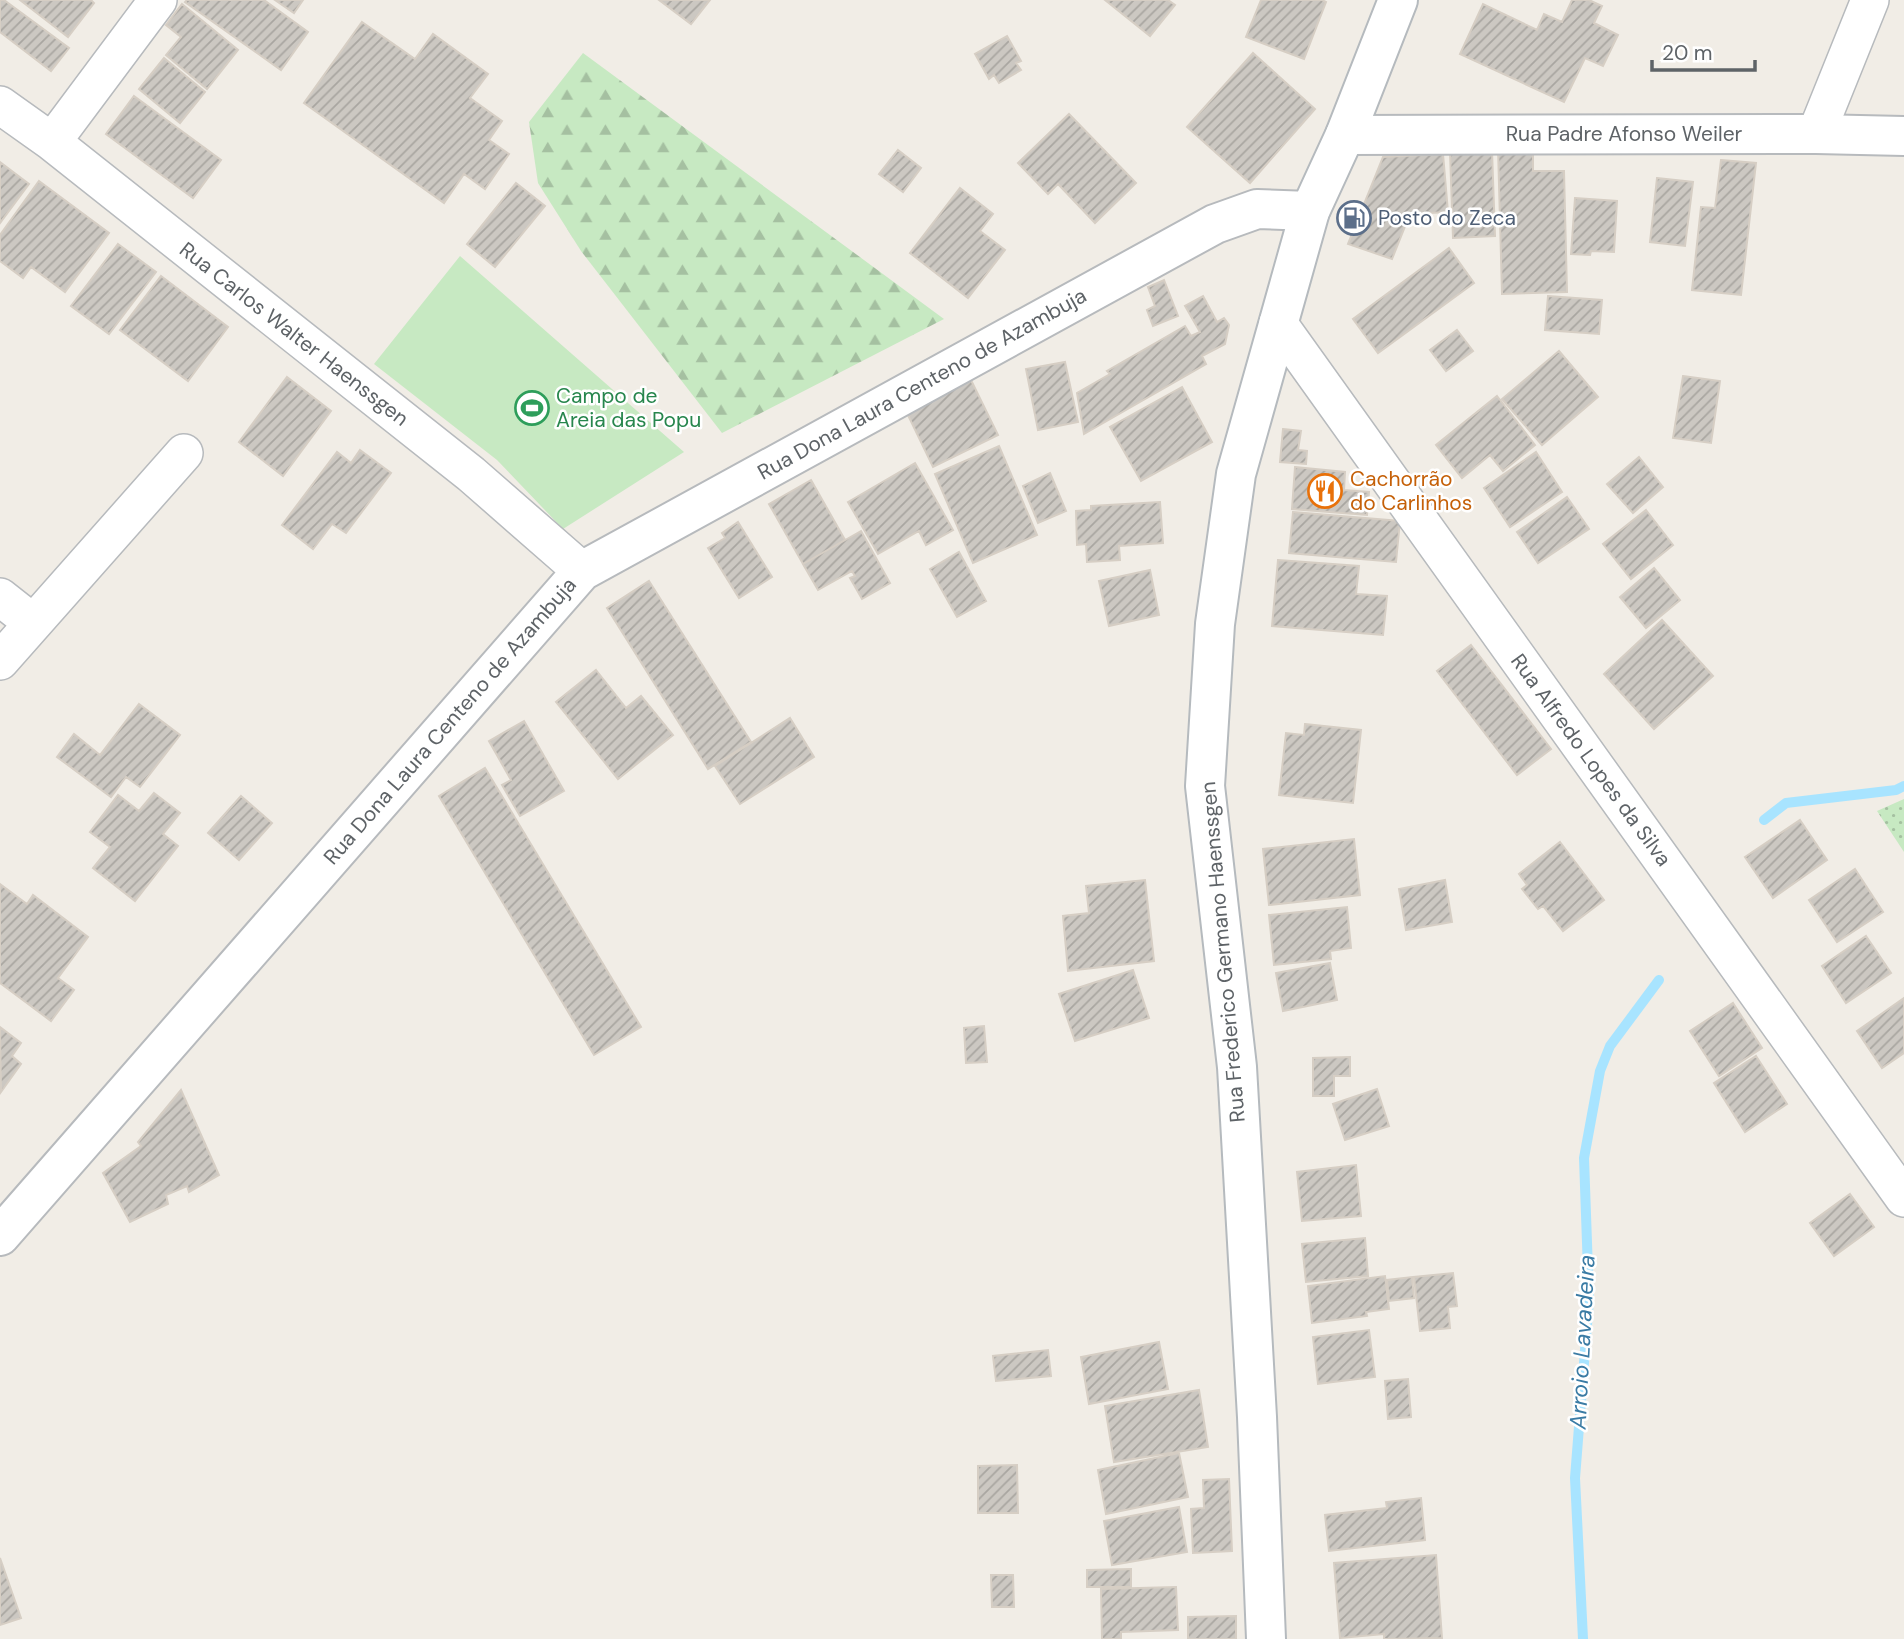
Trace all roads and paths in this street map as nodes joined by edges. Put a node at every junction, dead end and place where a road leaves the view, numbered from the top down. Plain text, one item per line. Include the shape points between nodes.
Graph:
1 (158, 0) edge
2 (1398, 0) edge
3 (1870, 0) edge
4 (0, 105) edge
5 (1816, 134) junction
6 (1345, 135) junction
7 (1904, 136) edge
8 (52, 142) junction
9 (1310, 211) junction
10 (1278, 323) junction
11 (184, 453) dead end
12 (582, 570) junction
13 (0, 597) edge
14 (33, 623) junction
15 (0, 661) edge
16 (1904, 1198) edge
17 (1, 1231) edge
18 (1266, 1639) edge

1 - 8 street
2 - 6 street, Rua Frederico Germano Haenssgen
3 - 5 street
4 - 8 street, Rua Carlos Walter Haenssgen
5 - 6 street, Rua Padre Afonso Weiler
5 - 7 street, Rua Padre Afonso Weiler
6 - 9 street, Rua Frederico Germano Haenssgen
8 - 12 street, Rua Carlos Walter Haenssgen via 471,474
9 - 10 street, Rua Frederico Germano Haenssgen
9 - 12 street, Rua Dona Laura Centeno de Azambuja via 1257,209 1215,224
10 - 16 street, Rua Alfredo Lopes da Silva
10 - 18 street, Rua Frederico Germano Haenssgen via 1236,474 1215,624 1205,786 1237,1067
11 - 14 street
12 - 17 street, Rua Dona Laura Centeno de Azambuja
13 - 14 street
14 - 15 street

